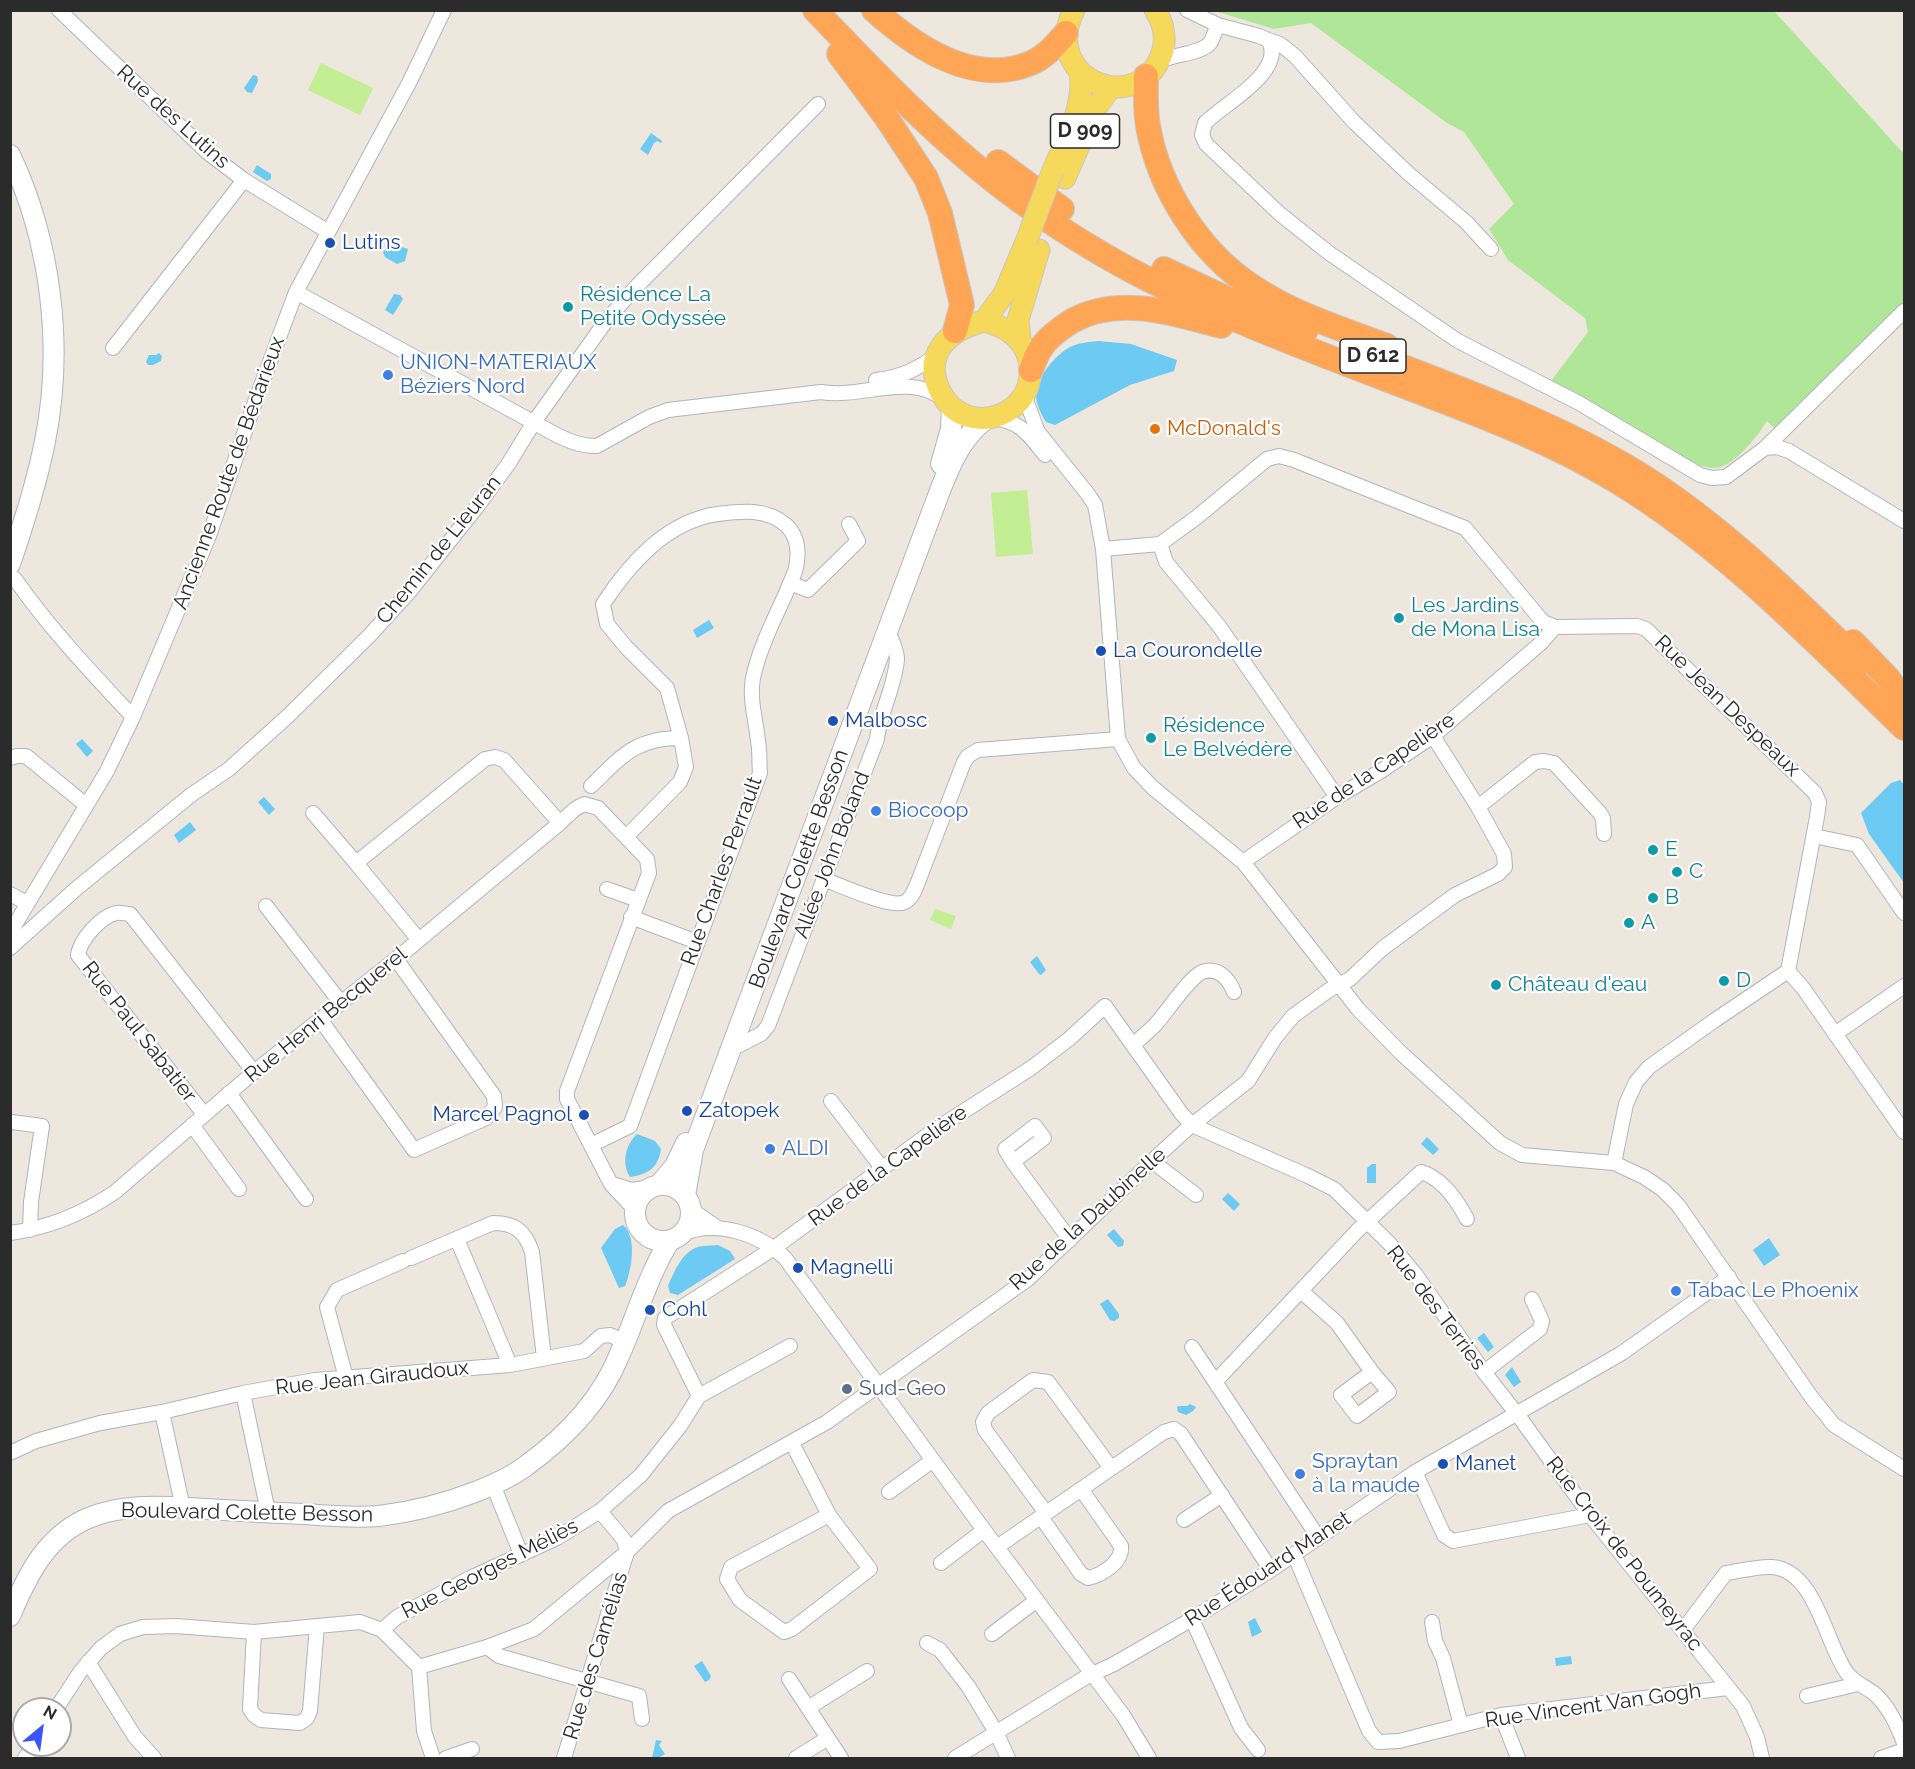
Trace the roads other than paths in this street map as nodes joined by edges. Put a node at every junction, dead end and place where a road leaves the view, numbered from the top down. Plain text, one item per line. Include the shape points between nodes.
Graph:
1 (59, 10) edge
2 (444, 10) edge
3 (803, 10) edge
4 (815, 10) edge
5 (838, 10) edge
6 (874, 10) edge
7 (1155, 10) edge
8 (1187, 10) edge
9 (1070, 22) edge
10 (1218, 25) junction
11 (1164, 31) junction
12 (1268, 40) junction
13 (1197, 51) junction
14 (1152, 69) junction
15 (1080, 73) junction
16 (1111, 87) junction
17 (818, 104) dead end
18 (10, 155) edge
19 (1059, 174) junction
20 (244, 180) junction
21 (327, 231) junction
22 (1032, 246) junction
23 (1491, 249) dead end
24 (296, 292) junction
25 (1905, 311) edge
26 (984, 321) junction
27 (955, 331) junction
28 (1020, 339) junction
29 (113, 348) dead end
30 (937, 355) junction
31 (1031, 370) junction
32 (821, 392) junction
33 (1026, 394) junction
34 (948, 404) junction
35 (990, 418) junction
36 (534, 422) junction
37 (1550, 445) junction
38 (1765, 448) junction
39 (1097, 519) junction
40 (1905, 520) edge
41 (849, 524) dead end
42 (1160, 544) junction
43 (1104, 549) junction
44 (10, 564) edge
45 (10, 577) edge
46 (790, 583) junction
47 (1555, 627) junction
48 (891, 633) junction
49 (870, 704) junction
50 (1905, 704) edge
51 (133, 717) junction
52 (879, 721) junction
53 (1905, 728) edge
54 (850, 729) junction
55 (1433, 736) junction
56 (681, 738) junction
57 (1118, 739) junction
58 (10, 759) edge
59 (591, 786) dead end
60 (1337, 797) junction
61 (86, 805) junction
62 (1478, 807) junction
63 (313, 813) dead end
64 (560, 823) junction
65 (1604, 834) dead end
66 (1814, 836) junction
67 (626, 837) junction
68 (356, 862) junction
69 (1243, 862) junction
70 (823, 879) junction
71 (607, 889) dead end
72 (10, 894) edge
73 (638, 900) junction
74 (27, 903) junction
75 (266, 906) dead end
76 (1905, 913) edge
77 (631, 917) junction
78 (10, 933) edge
79 (419, 940) junction
80 (697, 942) junction
81 (10, 948) edge
82 (396, 959) junction
83 (1788, 971) junction
84 (1339, 985) junction
85 (1905, 986) edge
86 (1234, 992) dead end
87 (341, 1003) junction
88 (320, 1019) junction
89 (1835, 1034) junction
90 (1134, 1044) junction
91 (732, 1049) junction
92 (254, 1072) junction
93 (229, 1093) junction
94 (831, 1101) dead end
95 (204, 1114) junction
96 (12, 1122) dead end
97 (192, 1125) junction
98 (1192, 1125) junction
99 (1905, 1132) edge
100 (591, 1145) junction
101 (1152, 1161) junction
102 (1013, 1162) dead end
103 (1614, 1163) junction
104 (882, 1168) junction
105 (611, 1184) junction
106 (656, 1186) junction
107 (239, 1189) dead end
108 (1196, 1196) dead end
109 (688, 1199) junction
110 (306, 1200) dead end
111 (635, 1210) junction
112 (1467, 1219) dead end
113 (1368, 1223) junction
114 (718, 1228) junction
115 (30, 1230) junction
116 (10, 1233) edge
117 (648, 1236) junction
118 (676, 1237) junction
119 (457, 1239) junction
120 (1071, 1240) junction
121 (774, 1248) junction
122 (1729, 1277) junction
123 (644, 1290) junction
124 (1301, 1291) junction
125 (1532, 1299) dead end
126 (625, 1342) junction
127 (790, 1346) dead end
128 (1192, 1347) dead end
129 (544, 1358) junction
130 (510, 1365) junction
131 (1372, 1372) dead end
132 (1484, 1372) junction
133 (346, 1378) junction
134 (1216, 1381) junction
135 (878, 1386) junction
136 (243, 1393) junction
137 (699, 1396) junction
138 (162, 1413) junction
139 (1516, 1413) junction
140 (792, 1443) junction
141 (10, 1453) edge
142 (933, 1460) junction
143 (1111, 1468) junction
144 (1905, 1470) edge
145 (1415, 1472) junction
146 (493, 1485) junction
147 (1081, 1488) junction
148 (889, 1492) dead end
149 (1221, 1495) junction
150 (183, 1508) junction
151 (600, 1511) junction
152 (268, 1512) junction
153 (829, 1515) junction
154 (1044, 1515) junction
155 (1590, 1515) junction
156 (1184, 1520) dead end
157 (984, 1530) junction
158 (1318, 1537) junction
159 (997, 1547) junction
160 (627, 1552) junction
161 (521, 1554) junction
162 (1294, 1554) junction
163 (941, 1563) dead end
164 (1270, 1570) junction
165 (586, 1585) junction
166 (616, 1591) junction
167 (1037, 1600) junction
168 (10, 1616) edge
169 (1192, 1619) junction
170 (1432, 1622) dead end
171 (317, 1626) junction
172 (382, 1630) junction
173 (1683, 1630) junction
174 (254, 1632) junction
175 (992, 1634) dead end
176 (927, 1643) dead end
177 (487, 1647) junction
178 (88, 1662) junction
179 (418, 1667) junction
180 (867, 1671) dead end
181 (1092, 1674) junction
182 (789, 1679) dead end
183 (588, 1683) junction
184 (1858, 1684) junction
185 (1728, 1688) junction
186 (1808, 1696) dead end
187 (64, 1697) edge
188 (808, 1708) junction
189 (1501, 1715) junction
190 (642, 1719) dead end
191 (1461, 1725) junction
192 (996, 1732) junction
193 (828, 1738) junction
194 (1905, 1743) edge
195 (472, 1749) dead end
196 (1258, 1750) dead end
197 (1905, 1750) edge
198 (154, 1758) edge
199 (433, 1758) edge
200 (446, 1758) edge
201 (564, 1758) edge
202 (796, 1758) edge
203 (841, 1758) edge
204 (954, 1758) edge
205 (1008, 1758) edge
206 (1149, 1758) edge
207 (1518, 1758) edge
208 (1762, 1758) edge
209 (1881, 1758) edge

1 - 20 street, Rue des Lutins via 207,152
2 - 21 street, Ancienne Route de Bédarieux via 409,83
3 - 27 highway via 867,91 926,178 940,213 962,305
4 - 37 highway, D 612 via 957,149 1019,199 1095,250 1224,315
5 - 50 highway, D 612 via 968,136 1018,178 1099,233 1230,300 1522,414 1640,475 1740,550
6 - 9 highway via 910,40 945,59 971,67 1000,69 1032,63 1046,54
7 - 11 main road
8 - 10 street
9 - 15 main road via 1066,47
10 - 12 street
10 - 13 street via 1209,44
11 - 13 street via 1183,48
11 - 14 main road via 1164,46
12 - 23 street via 1295,56 1354,122
12 - 38 street via 1272,52 1262,75 1204,123 1202,135 1222,160 1295,227 1458,341 1579,403 1700,475 1726,477
13 - 14 street via 1174,54
14 - 16 main road via 1130,85
14 - 50 highway via 1148,125 1165,179 1207,248 1237,276 1255,289 1324,322 1570,420 1660,471 1773,561 1881,671
15 - 16 main road
15 - 19 main road, D 909 via 1079,104
16 - 19 main road, D 909
17 - 36 street, Chemin de Lieuran via 635,288 606,321
18 - 44 main road via 22,178 42,247 53,347 45,439
19 - 22 main road, D 909, bridge
20 - 21 street, Rue des Lutins
20 - 29 street
21 - 24 street, Ancienne Route de Bédarieux
22 - 26 main road, D 909
22 - 28 main road, D 909 via 1018,320
24 - 36 street
24 - 51 street, Ancienne Route de Bédarieux via 209,536
25 - 38 street
26 - 27 main road
26 - 28 main road via 1000,325
27 - 30 main road
28 - 31 main road
30 - 32 street via 916,370 892,378 832,386
30 - 34 main road via 937,386
31 - 33 main road
31 - 37 highway via 1041,348 1059,329 1087,314 1114,307 1135,307 1250,336 1422,402
32 - 34 street via 919,387 933,391
32 - 36 street via 668,410 597,446 575,444
33 - 35 main road via 1017,405
33 - 39 street via 1038,432 1088,493
34 - 35 main road via 974,419
34 - 106 main road, Boulevard Colette Besson via 951,429 946,451 851,707 685,1148
35 - 39 street via 1010,420 1034,441
35 - 48 main road, Boulevard Colette Besson via 975,427 954,454
36 - 81 street, Chemin de Lieuran via 476,508 369,636 229,769 85,881
37 - 53 highway, D 612 via 1620,483 1694,534 1766,595
38 - 40 street via 1789,451
39 - 43 street
41 - 46 street via 858,541 808,590
42 - 43 street
42 - 47 street via 1267,459 1279,456 1465,528 1543,621
42 - 60 street via 1166,562 1219,626
43 - 57 street
45 - 51 street
46 - 56 street, Rue Charles Perrault via 798,544 789,528 777,517 744,511 682,524 655,543 613,588 603,604 608,624 667,688
46 - 80 street, Rue Charles Perrault via 753,680 760,773
47 - 55 street, Rue de la Capelière
47 - 66 street, Rue Jean Despeaux via 1646,628 1815,793 1819,802
48 - 49 street
48 - 52 street, Allée John Boland via 897,657
48 - 54 main road, Boulevard Colette Besson
49 - 52 street
49 - 54 street
51 - 61 street, Ancienne Route de Bédarieux
52 - 70 street, Allée John Boland via 877,740
54 - 91 main road, Boulevard Colette Besson
55 - 60 street, Rue de la Capelière
55 - 62 street
56 - 59 street via 647,741 626,752
56 - 67 street, Rue Charles Perrault via 686,767 680,782
57 - 69 street via 1134,768 1152,787
57 - 70 street via 978,750 968,756 912,896 904,902 892,904
58 - 61 street via 26,756
60 - 69 street, Rue de la Capelière
61 - 74 street, Ancienne Route de Bédarieux
62 - 65 street via 1535,762 1554,763 1599,812
62 - 84 street, Rue de la Daubinelle via 1504,854 1505,867 1455,895
63 - 68 street
64 - 67 street, Rue Henri Becquerel via 574,809 591,805
64 - 68 street via 504,760 495,756 485,759
64 - 79 street, Rue Henri Becquerel
66 - 76 street via 1857,845
66 - 83 street, Rue Jean Despeaux
67 - 73 street via 647,859 648,873
68 - 79 street
69 - 84 street
70 - 91 street, Allée John Boland via 768,1026
71 - 73 street
72 - 74 street
73 - 77 street
74 - 78 street, Ancienne Route de Bédarieux
75 - 87 street
77 - 80 street
77 - 100 street via 567,1091 567,1099
79 - 82 street, Rue Henri Becquerel
80 - 100 street, Rue Charles Perrault via 630,1126
82 - 87 street, Rue Henri Becquerel
82 - 88 street via 494,1096 495,1107 486,1118 414,1150
83 - 89 street
83 - 103 street via 1648,1067 1626,1104
84 - 98 street, Rue de la Daubinelle via 1293,1016 1248,1081
84 - 103 street via 1401,1053 1500,1143 1522,1155
85 - 89 street
86 - 90 street via 1223,975 1202,972
87 - 88 street, Rue Henri Becquerel
88 - 92 street, Rue Henri Becquerel
89 - 99 street
90 - 98 street
90 - 104 street, Rue de la Capelière via 1105,1006 1031,1068
91 - 109 main road, Boulevard Colette Besson via 693,1150
92 - 93 street, Rue Henri Becquerel
92 - 95 street, Rue Paul Sabatier via 130,915 117,912 102,920 79,946 78,955
93 - 95 street, Rue Henri Becquerel
93 - 110 street
94 - 104 street
95 - 97 street, Rue Henri Becquerel
96 - 115 street via 42,1126
97 - 107 street
97 - 115 street, Rue Henri Becquerel via 98,1204
98 - 101 street, Rue de la Daubinelle
98 - 113 street, Rue des Terries via 1334,1189
100 - 105 street
101 - 108 street
101 - 120 street, Rue de la Daubinelle
102 - 120 street
103 - 122 street via 1662,1189 1678,1205
104 - 121 street, Rue de la Capelière
105 - 106 street via 632,1190
105 - 111 street
106 - 109 main road via 670,1185
106 - 111 main road via 640,1197
109 - 114 street via 696,1213
109 - 118 main road via 691,1220
111 - 117 main road via 638,1225
112 - 113 street via 1458,1201 1430,1174 1420,1172
113 - 124 street
113 - 132 street, Rue des Terries via 1416,1275
114 - 118 street via 694,1229
114 - 121 street via 747,1235
115 - 116 street, Rue Henri Becquerel
117 - 118 main road via 663,1241
117 - 123 main road, Boulevard Colette Besson
118 - 123 main road, Boulevard Colette Besson
119 - 129 street via 493,1223 505,1223 528,1239
119 - 130 street
119 - 133 street via 337,1290 327,1307
120 - 135 street, Rue de la Daubinelle via 1028,1279
121 - 135 street
121 - 137 street, Rue de la Capelière via 665,1318 664,1325
122 - 139 street, Rue Édouard Manet via 1622,1353
122 - 144 street via 1834,1425
123 - 126 main road, Boulevard Colette Besson
124 - 131 street via 1337,1323
124 - 134 street
125 - 132 street via 1542,1321 1540,1329
126 - 129 street, Rue Jean Giraudoux via 610,1335 601,1336 584,1352
126 - 146 main road, Boulevard Colette Besson via 590,1408 548,1449
127 - 137 street, Rue Georges Méliès
128 - 134 street
129 - 130 street, Rue Jean Giraudoux
130 - 133 street, Rue Jean Giraudoux
132 - 139 street, Rue des Terries
133 - 136 street, Rue Jean Giraudoux
134 - 158 street
135 - 140 street, Rue de la Daubinelle
135 - 142 street
136 - 138 street, Rue Jean Giraudoux
136 - 152 street
137 - 151 street, Rue Georges Méliès via 641,1475
138 - 141 street, Rue Jean Giraudoux via 100,1423 36,1441
138 - 150 street
139 - 145 street, Rue Édouard Manet
139 - 155 street, Rue Croix de Poumeyrac
140 - 153 street
140 - 160 street, Rue de la Daubinelle via 668,1511
142 - 148 street
142 - 157 street
143 - 147 street
143 - 149 street via 1174,1429
143 - 154 street via 1048,1382 1033,1380 988,1413 983,1422
145 - 155 street via 1444,1535 1453,1541
145 - 158 street, Rue Édouard Manet
146 - 152 main road, Boulevard Colette Besson via 441,1504 377,1516
146 - 161 street
147 - 154 street
147 - 154 street via 1121,1546 1119,1560 1094,1577 1080,1574
149 - 156 street
149 - 164 street
150 - 152 main road, Boulevard Colette Besson
150 - 168 main road, Boulevard Colette Besson via 126,1507 85,1520 61,1535 42,1554
151 - 160 street, Rue Georges Méliès via 624,1540
151 - 161 street, Rue Georges Méliès via 557,1538
153 - 153 street via 731,1567 727,1579 740,1600 784,1632 870,1569
154 - 159 street
155 - 173 street, Rue Croix de Poumeyrac
157 - 159 street
157 - 163 street
158 - 162 street, Rue Édouard Manet
159 - 167 street
160 - 165 street, Rue de la Daubinelle
160 - 166 street, Rue des Camélias
161 - 172 street, Rue Georges Méliès via 397,1617
162 - 164 street, Rue Édouard Manet
162 - 191 street, Rue Vincent Van Gogh via 1369,1731 1378,1742 1399,1741
164 - 169 street, Rue Édouard Manet
165 - 166 street
165 - 177 street, Rue de la Daubinelle via 534,1629
166 - 183 street, Rue des Camélias
167 - 175 street
167 - 181 street
169 - 181 street, Rue Édouard Manet
169 - 196 street via 1241,1728
170 - 191 street
171 - 172 street via 360,1622
171 - 174 street
171 - 174 street via 310,1711 300,1722 261,1720 250,1709
172 - 179 street
173 - 184 street via 1726,1573 1781,1569 1807,1590 1847,1673
173 - 185 street, Rue Croix de Poumeyrac
174 - 178 street via 143,1627 120,1634
176 - 192 street via 940,1650 968,1686
177 - 179 street, Rue de la Daubinelle
177 - 183 street via 499,1656
178 - 187 street
178 - 198 street via 135,1737
179 - 199 street via 424,1731
180 - 188 street
181 - 192 street, Rue Édouard Manet
181 - 206 street
182 - 188 street
183 - 190 street via 639,1696
183 - 201 street, Rue des Camélias
184 - 186 street
184 - 194 street via 1875,1694 1892,1715
185 - 189 street, Rue Vincent Van Gogh
185 - 208 street, Rue Croix de Poumeyrac via 1743,1706 1758,1737
188 - 193 street
189 - 191 street, Rue Vincent Van Gogh
189 - 207 street
192 - 204 street, Rue Édouard Manet
192 - 205 street
193 - 202 street
193 - 203 street
195 - 200 street
197 - 209 street

